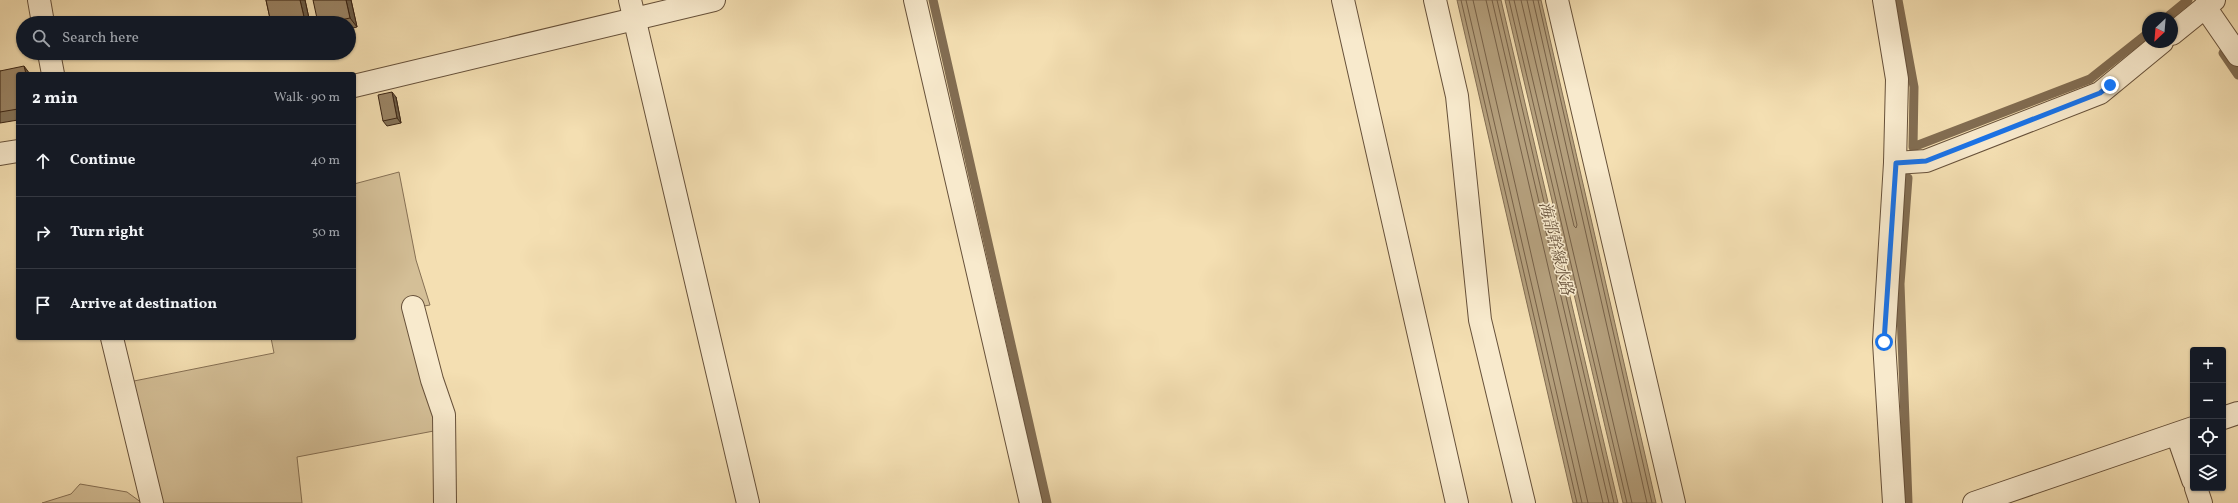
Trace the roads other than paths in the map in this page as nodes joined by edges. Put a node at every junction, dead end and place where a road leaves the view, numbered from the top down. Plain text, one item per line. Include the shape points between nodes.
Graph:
1 (39, 0) edge
2 (714, 0) edge
3 (915, 0) edge
4 (1343, 0) edge
5 (1435, 0) edge
6 (1557, 0) edge
7 (1884, 0) edge
8 (2209, 4) edge
9 (633, 10) edge
10 (42, 16) edge
11 (2178, 29) edge
12 (2155, 48) edge
13 (2238, 55) edge
14 (50, 60) edge
15 (53, 72) edge
16 (356, 85) edge
17 (16, 151) edge
18 (0, 154) edge
19 (1896, 163) junction
20 (413, 307) dead end
21 (112, 340) edge
22 (2238, 413) edge
23 (2226, 417) edge
24 (2185, 431) edge
25 (2190, 462) edge
26 (2197, 491) edge
27 (152, 503) edge
28 (445, 503) edge
29 (748, 503) edge
30 (1031, 503) edge
31 (1457, 503) edge
32 (1524, 503) edge
33 (1674, 503) edge
34 (1894, 503) edge
35 (1974, 503) edge
36 (2201, 503) edge

1 - 10 street
2 - 9 street
3 - 30 street
4 - 31 street
5 - 32 street via 1457,96 1480,320
6 - 33 street
7 - 19 street via 1897,78
8 - 11 street
8 - 13 street
9 - 16 street
9 - 29 street
12 - 19 street via 2100,93 1926,161
14 - 15 street
17 - 18 street
19 - 34 street via 1884,342
20 - 28 street via 444,415
21 - 27 street
22 - 23 street
24 - 25 street
24 - 35 street
26 - 36 street

